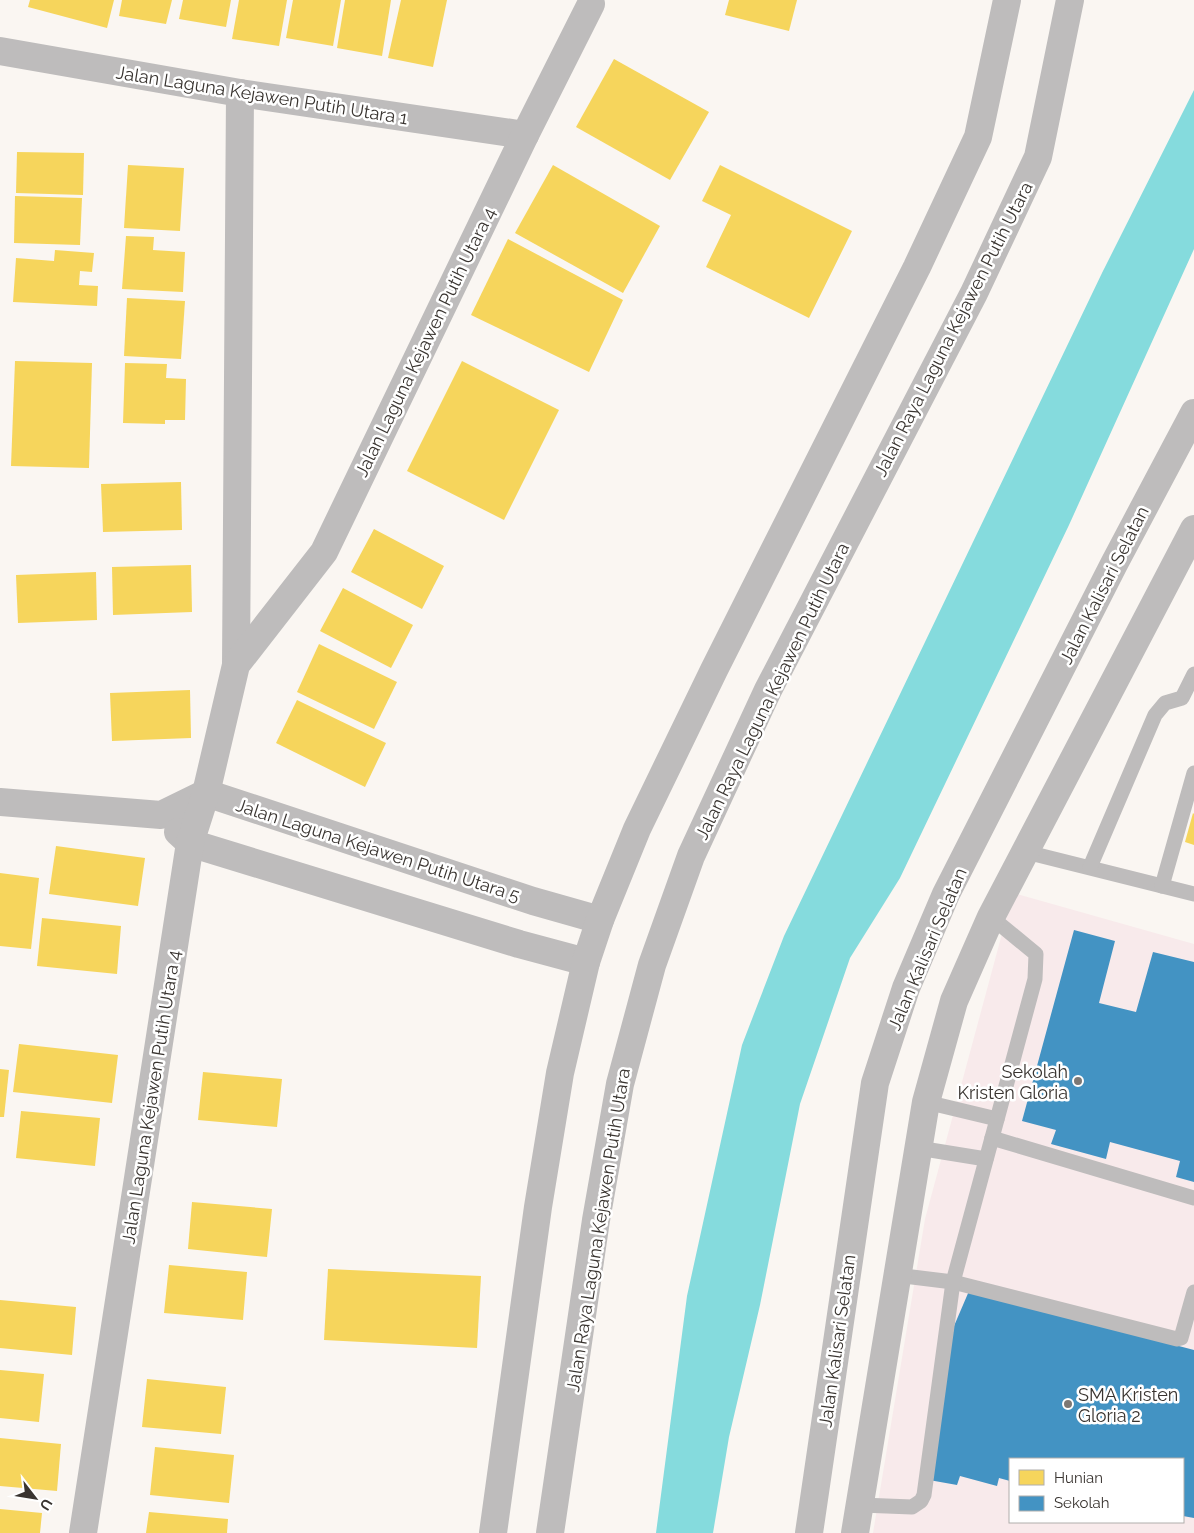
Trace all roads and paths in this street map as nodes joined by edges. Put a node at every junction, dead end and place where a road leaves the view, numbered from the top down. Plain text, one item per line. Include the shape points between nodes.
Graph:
1 (1007, 0) edge
2 (1070, 0) edge
3 (591, 4) dead end
4 (0, 51) edge
5 (240, 93) junction
6 (525, 135) junction
7 (1194, 413) edge
8 (1194, 529) edge
9 (236, 665) junction
10 (1194, 674) edge
11 (1188, 702) edge
12 (1194, 773) edge
13 (206, 793) junction
14 (0, 802) edge
15 (161, 815) junction
16 (190, 844) junction
17 (1026, 852) junction
18 (1090, 867) junction
19 (1162, 886) junction
20 (1194, 894) edge
21 (991, 917) junction
22 (600, 920) junction
23 (586, 962) junction
24 (926, 1102) junction
25 (997, 1119) junction
26 (992, 1138) junction
27 (918, 1148) junction
28 (986, 1159) junction
29 (1194, 1198) edge
30 (896, 1275) junction
31 (953, 1282) junction
32 (1194, 1292) edge
33 (860, 1505) junction
34 (83, 1533) edge
35 (493, 1533) edge
36 (550, 1533) edge
37 (809, 1533) edge
38 (855, 1533) edge

1 - 22 street via 978,137 917,267 646,811
2 - 36 street, Jalan Raya Laguna Kejawen Putih Utara via 1038,157 974,293 768,690 691,856 652,965 620,1084 596,1220
3 - 6 street, Jalan Laguna Kejawen Putih Utara 4
4 - 5 street, Jalan Laguna Kejawen Putih Utara 1
5 - 6 street, Jalan Laguna Kejawen Putih Utara 1
5 - 9 street, Jalan Laguna Kejawen Putih Utara 4
6 - 9 street, Jalan Laguna Kejawen Putih Utara 4 via 324,552
7 - 37 street, Jalan Kalisari Selatan via 946,894 906,988 875,1083
8 - 17 street
9 - 13 street, Jalan Laguna Kejawen Putih Utara 4
10 - 11 lane
11 - 18 lane via 1165,703 1155,714
12 - 19 lane
13 - 15 street
13 - 16 street, Jalan Laguna Kejawen Putih Utara 4
13 - 22 street, Jalan Laguna Kejawen Putih Utara 5
14 - 15 street
15 - 16 street
16 - 23 street
16 - 34 street, Jalan Laguna Kejawen Putih Utara 4
17 - 18 lane
17 - 21 street
18 - 19 lane
19 - 20 lane
21 - 24 street via 954,1001
21 - 25 lane via 1036,954 1035,979
22 - 23 street
23 - 35 street via 560,1073 541,1188
24 - 25 lane
24 - 27 street
25 - 26 lane
26 - 28 lane
26 - 29 lane
27 - 28 lane
27 - 30 street
28 - 31 lane
30 - 31 lane
30 - 33 street
31 - 32 lane via 1177,1340 1181,1338
31 - 33 lane via 924,1495 912,1507
33 - 38 street

